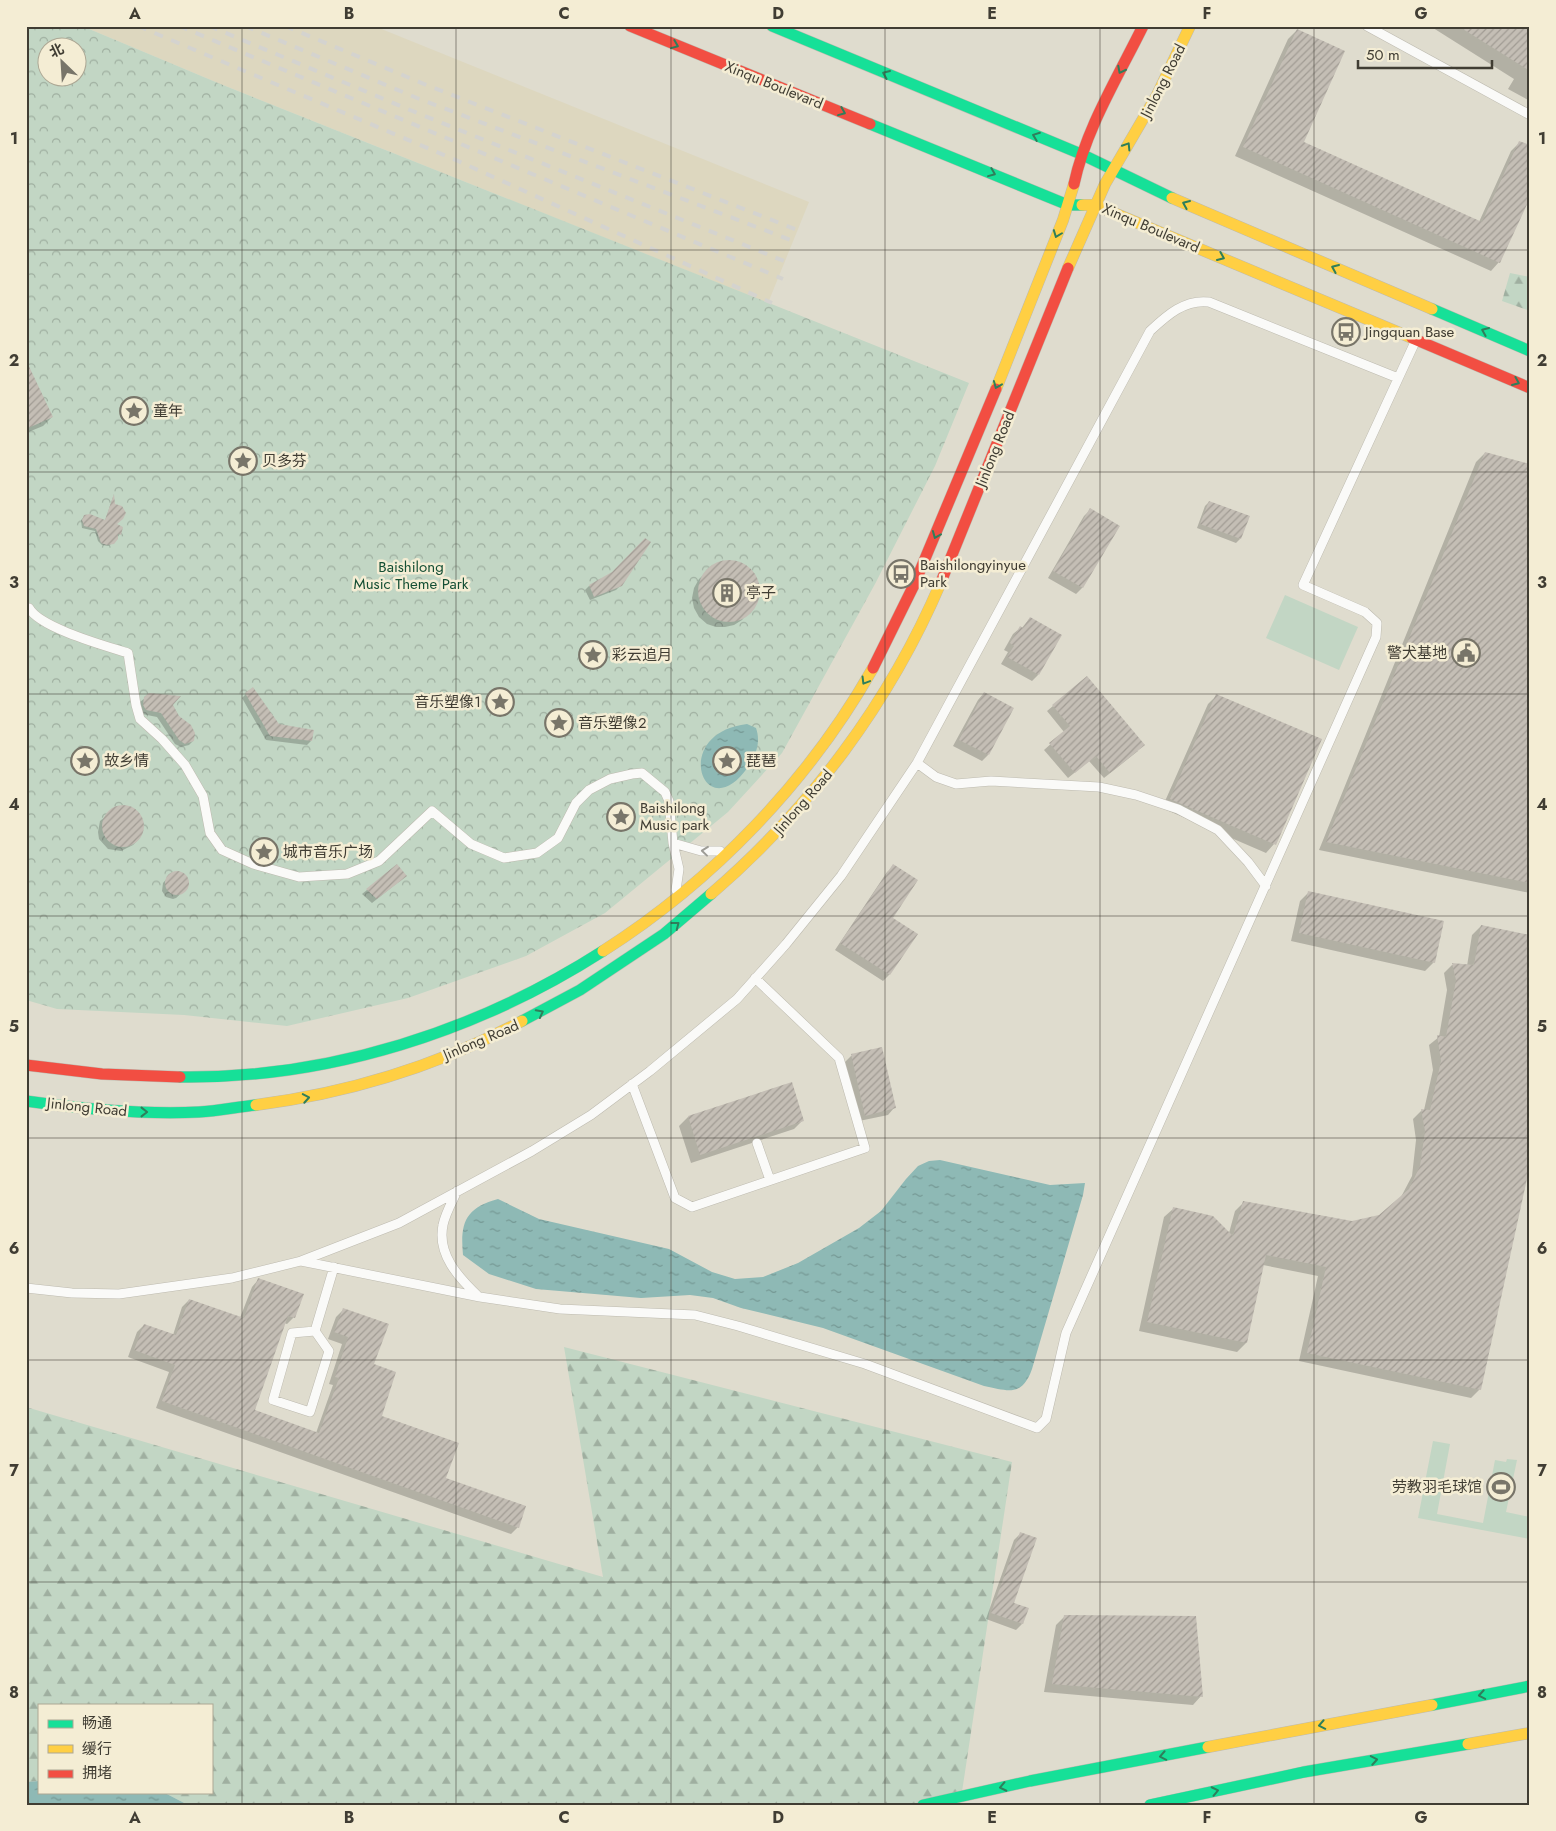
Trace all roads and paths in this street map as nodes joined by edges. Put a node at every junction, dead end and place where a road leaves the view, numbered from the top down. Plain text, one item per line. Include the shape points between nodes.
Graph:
1 (630, 26) edge
2 (772, 26) edge
3 (1143, 26) edge
4 (1190, 26) edge
5 (1367, 26) edge
6 (1530, 115) edge
7 (1081, 154) junction
8 (1112, 170) junction
9 (1068, 205) junction
10 (1095, 205) junction
11 (1416, 339) junction
12 (1530, 350) edge
13 (1398, 378) junction
14 (1530, 388) edge
15 (27, 608) edge
16 (917, 763) junction
17 (673, 844) junction
18 (737, 845) junction
19 (1266, 886) junction
20 (671, 903) junction
21 (755, 978) junction
22 (26, 1065) edge
23 (632, 1084) junction
24 (26, 1101) edge
25 (757, 1143) dead end
26 (770, 1180) junction
27 (457, 1192) junction
28 (301, 1261) junction
29 (334, 1268) junction
30 (26, 1288) edge
31 (480, 1297) junction
32 (315, 1331) junction
33 (1530, 1686) edge
34 (1530, 1733) edge
35 (923, 1805) edge
36 (1150, 1805) edge

1 -> 9 main road, Xinqu Boulevard
7 -> 2 main road
3 -> 7 main road, Jinlong Road
8 -> 4 main road, Jinlong Road via 1152,106
5 - 6 lane
7 - 8 main road
7 - 9 main road, Jinlong Road
8 - 10 main road, Jinlong Road
12 -> 8 main road
9 - 10 main road, Xinqu Boulevard
9 -> 18 main road, Jinlong Road via 935,538 896,626 850,706 817,753
10 -> 11 main road, Xinqu Boulevard
24 -> 10 main road, Jinlong Road via 137,1112 199,1112 322,1096 371,1082 469,1046 543,1011 616,970 704,902 793,816 872,714 901,665 951,560
11 - 13 lane
11 -> 14 main road, Xinqu Boulevard
13 - 16 lane via 1209,302 1198,301 1170,312 1150,330
13 - 19 lane via 1303,585 1365,612 1377,623 1376,637
15 - 17 lane via 46,623 128,653 140,720 162,739 203,796 210,833 222,850 254,864 299,877 347,874 379,860 432,812 471,844 504,858 537,853 558,838 576,803 589,790 610,778 642,773 665,792 669,801
16 - 19 lane via 956,784 991,781 1099,787 1178,809 1218,830
16 - 21 lane via 841,876
18 -> 17 lane via 714,852
17 - 20 lane via 679,869
18 - 20 main road, Jinlong Road
19 - 31 lane via 1066,1333 1046,1419 1037,1428 865,1364 695,1315 560,1309
20 - 22 main road, Jinlong Road via 628,935 535,991 485,1015 370,1054 262,1074 194,1078 130,1077
21 - 23 lane via 737,999
21 - 26 lane via 839,1058 865,1148
23 - 26 lane via 675,1198 692,1207
23 - 27 lane via 583,1120
25 - 26 lane
27 - 28 lane via 399,1223
27 - 31 lane via 443,1224 442,1243 449,1263 461,1280
28 - 29 lane
28 - 30 lane via 232,1278 119,1294
29 - 31 lane
29 - 32 lane
32 - 32 lane via 292,1333 273,1400 310,1412 329,1352
33 -> 35 main road via 1030,1781
36 -> 34 main road via 1304,1772

